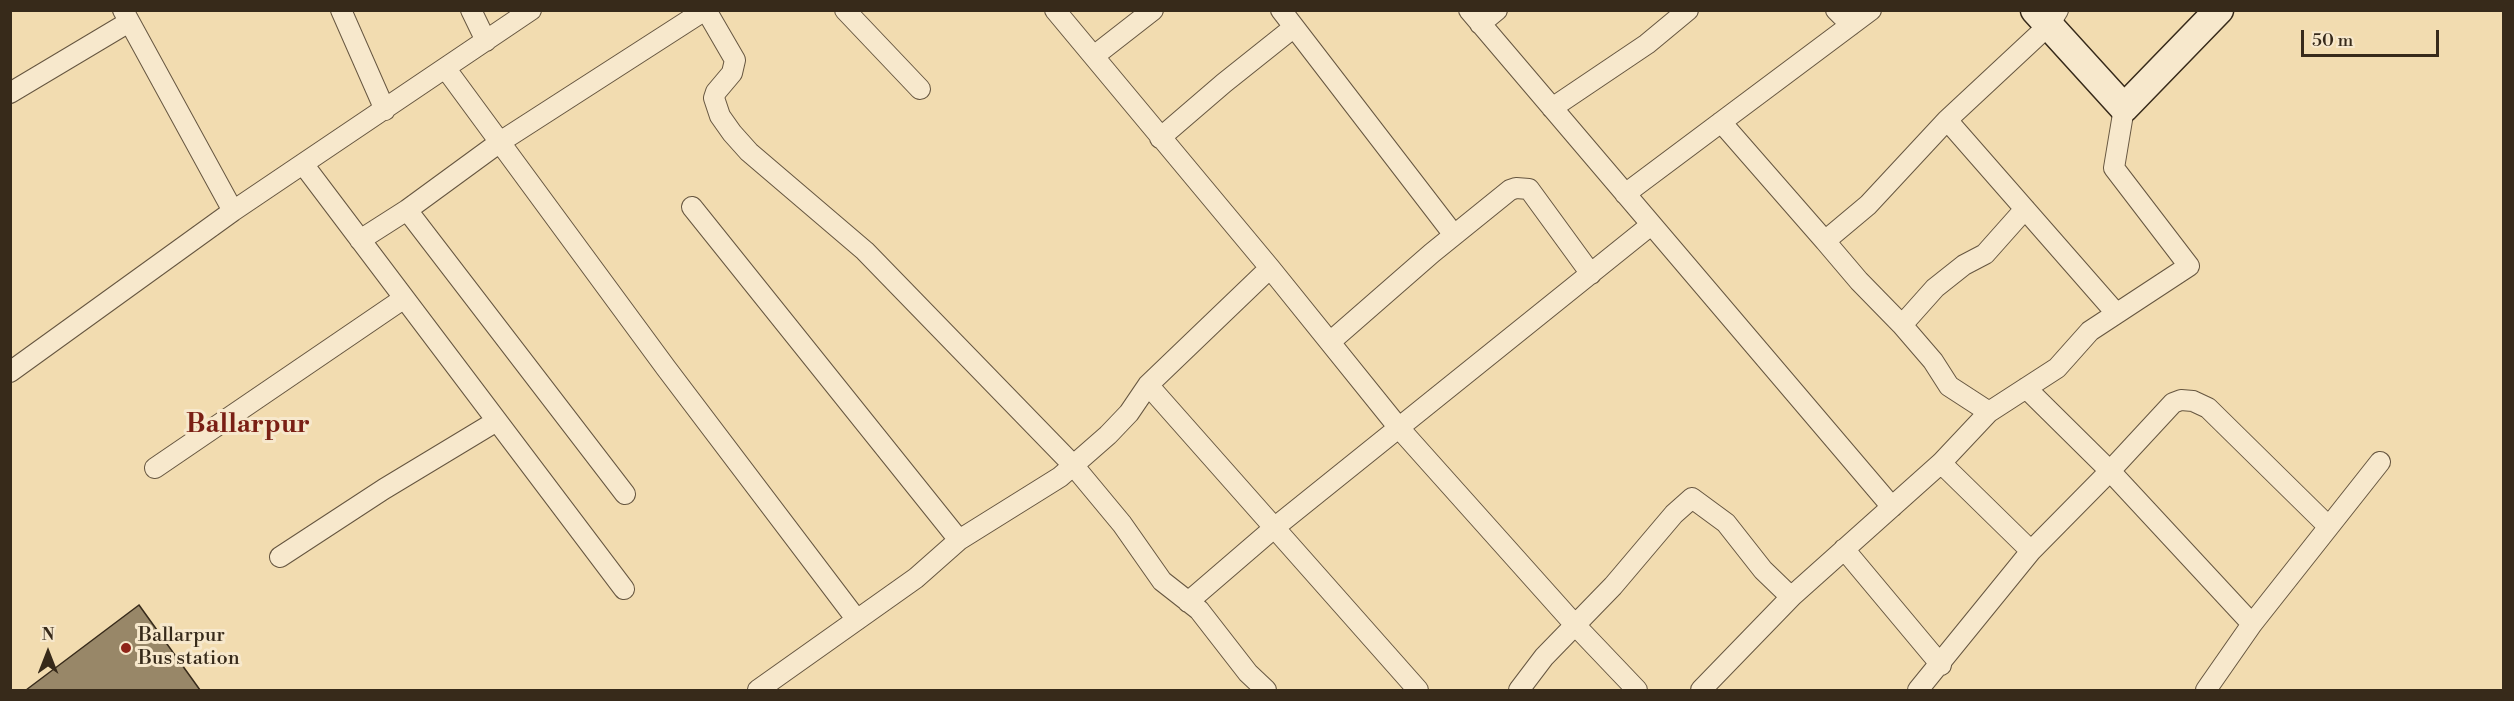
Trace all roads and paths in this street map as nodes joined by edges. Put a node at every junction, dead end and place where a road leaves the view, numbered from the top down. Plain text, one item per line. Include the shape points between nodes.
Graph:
1 (341, 10) edge
2 (471, 10) edge
3 (531, 10) edge
4 (705, 10) edge
5 (844, 10) edge
6 (1055, 10) edge
7 (1153, 10) edge
8 (1281, 10) edge
9 (1497, 10) edge
10 (1688, 10) edge
11 (1836, 10) edge
12 (1871, 10) edge
13 (2219, 10) edge
14 (126, 16) edge
15 (2047, 16) edge
16 (1475, 17) edge
17 (1851, 25) junction
18 (1293, 28) junction
19 (486, 41) junction
20 (1094, 56) junction
21 (446, 69) junction
22 (920, 89) dead end
23 (10, 93) edge
24 (1552, 108) junction
25 (2124, 108) junction
26 (385, 110) junction
27 (1947, 120) junction
28 (1721, 122) junction
29 (1160, 138) junction
30 (500, 142) junction
31 (303, 164) junction
32 (1625, 194) junction
33 (692, 207) dead end
34 (2025, 209) junction
35 (407, 210) junction
36 (233, 211) junction
37 (1651, 225) junction
38 (1454, 235) junction
39 (360, 240) junction
40 (1825, 242) junction
41 (1270, 268) junction
42 (1591, 274) junction
43 (403, 299) junction
44 (2116, 313) junction
45 (1902, 325) junction
46 (1330, 342) junction
47 (10, 372) edge
48 (1148, 385) junction
49 (2026, 388) junction
50 (1989, 412) junction
51 (495, 422) junction
52 (1399, 428) junction
53 (2380, 462) dead end
54 (1941, 463) junction
55 (1073, 465) junction
56 (155, 468) dead end
57 (2110, 471) junction
58 (625, 494) dead end
59 (1892, 507) junction
60 (2328, 526) junction
61 (1274, 528) junction
62 (959, 540) junction
63 (1844, 549) junction
64 (2031, 551) junction
65 (280, 557) dead end
66 (624, 589) dead end
67 (1796, 592) junction
68 (1188, 602) junction
69 (857, 620) junction
70 (2252, 624) junction
71 (1576, 626) junction
72 (1941, 665) junction
73 (758, 690) edge
74 (1266, 690) edge
75 (1418, 690) edge
76 (1519, 690) edge
77 (1637, 690) edge
78 (1701, 690) edge
79 (1918, 690) edge
80 (2206, 690) edge

1 - 26 street
2 - 19 street
3 - 19 street
4 - 30 street
4 - 55 street via 735,60 732,73 714,98 732,133 748,152 865,251
5 - 22 street
6 - 20 street
7 - 20 street
8 - 18 street
9 - 16 street
10 - 24 street via 1647,44
11 - 17 street
12 - 17 street
13 - 25 street
14 - 23 street
14 - 36 street
15 - 25 street
15 - 27 street
16 - 24 street
17 - 28 street
18 - 29 street
18 - 38 street
19 - 21 street
20 - 29 street
21 - 26 street
21 - 30 street
24 - 32 street
25 - 44 street via 2114,168 2189,266
26 - 31 street
27 - 34 street
27 - 40 street via 1868,205
28 - 32 street
28 - 40 street
29 - 41 street
30 - 35 street
30 - 69 street
31 - 36 street
31 - 39 street
32 - 37 street
33 - 62 street
34 - 44 street
34 - 45 street via 1985,254 1935,288
35 - 39 street
35 - 58 street
36 - 47 street
37 - 42 street
37 - 59 street
38 - 42 street via 1510,190 1522,187 1529,189
38 - 46 street
39 - 43 street
40 - 45 street
41 - 46 street
41 - 48 street
42 - 52 street
43 - 51 street
43 - 56 street
44 - 49 street via 2090,331 2057,368
45 - 50 street via 1949,386
46 - 52 street
48 - 55 street via 1129,413
48 - 61 street
49 - 50 street
49 - 57 street
50 - 54 street
51 - 65 street
51 - 66 street
52 - 61 street
52 - 71 street
53 - 60 street
54 - 59 street
54 - 64 street
55 - 62 street
55 - 68 street via 1162,581
57 - 60 street via 2173,403 2193,401 2208,408
57 - 64 street
57 - 70 street
59 - 63 street
60 - 70 street
61 - 68 street
61 - 75 street
62 - 69 street via 916,578
63 - 67 street
63 - 72 street
64 - 72 street
67 - 71 street via 1791,597 1763,570 1726,523 1692,498 1674,513
67 - 78 street
68 - 74 street
69 - 73 street
70 - 80 street
71 - 76 street via 1544,657
71 - 77 street
72 - 79 street

